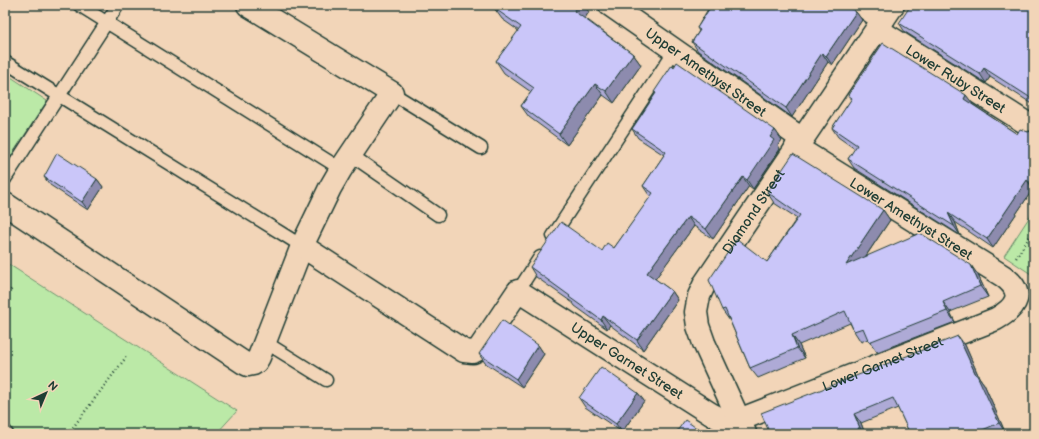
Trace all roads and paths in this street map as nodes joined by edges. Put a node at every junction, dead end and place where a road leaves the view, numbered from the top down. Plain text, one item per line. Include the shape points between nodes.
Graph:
1 (79, 5) edge
2 (118, 5) edge
3 (248, 5) edge
4 (610, 5) edge
5 (862, 5) edge
6 (884, 18) edge
7 (107, 23) junction
8 (675, 50) junction
9 (5, 62) edge
10 (392, 93) junction
11 (59, 96) junction
12 (1034, 128) edge
13 (799, 143) junction
14 (481, 148) dead end
15 (346, 162) junction
16 (5, 179) edge
17 (5, 204) edge
18 (438, 215) dead end
19 (1034, 230) edge
20 (302, 246) junction
21 (1003, 276) junction
22 (12, 289) dead end
23 (518, 291) junction
24 (5, 296) edge
25 (1017, 297) joint
26 (265, 342) junction
27 (127, 356) dead end
28 (326, 380) dead end
29 (742, 427) edge
30 (5, 431) edge
31 (7, 434) edge
32 (68, 434) edge

1 - 7 lane
2 - 7 lane
3 - 10 street
4 - 8 street, Upper Amethyst Street
5 - 6 street, Lower Ruby Street
6 - 12 street, Lower Ruby Street
6 - 13 street, Diamond Street
7 - 11 lane
7 - 15 lane
8 - 13 street, Upper Amethyst Street
8 - 23 lane
9 - 11 lane
10 - 14 lane
10 - 15 street
11 - 16 lane
11 - 20 lane
13 - 21 street, Lower Amethyst Street
13 - 29 street, Diamond Street via 705,283 699,296 696,312 698,326
15 - 18 lane
15 - 20 street via 330,188
17 - 26 street via 244,363 248,365 256,362
19 - 21 path
20 - 23 street via 464,351 473,352 484,343
20 - 26 street
21 - 25 street, Lower Amethyst Street via 1016,289
22 - 24 path
23 - 29 street, Upper Garnet Street via 718,418
25 - 29 street, Lower Garnet Street via 1011,309 996,318
26 - 28 lane
27 - 32 path
30 - 31 lane

